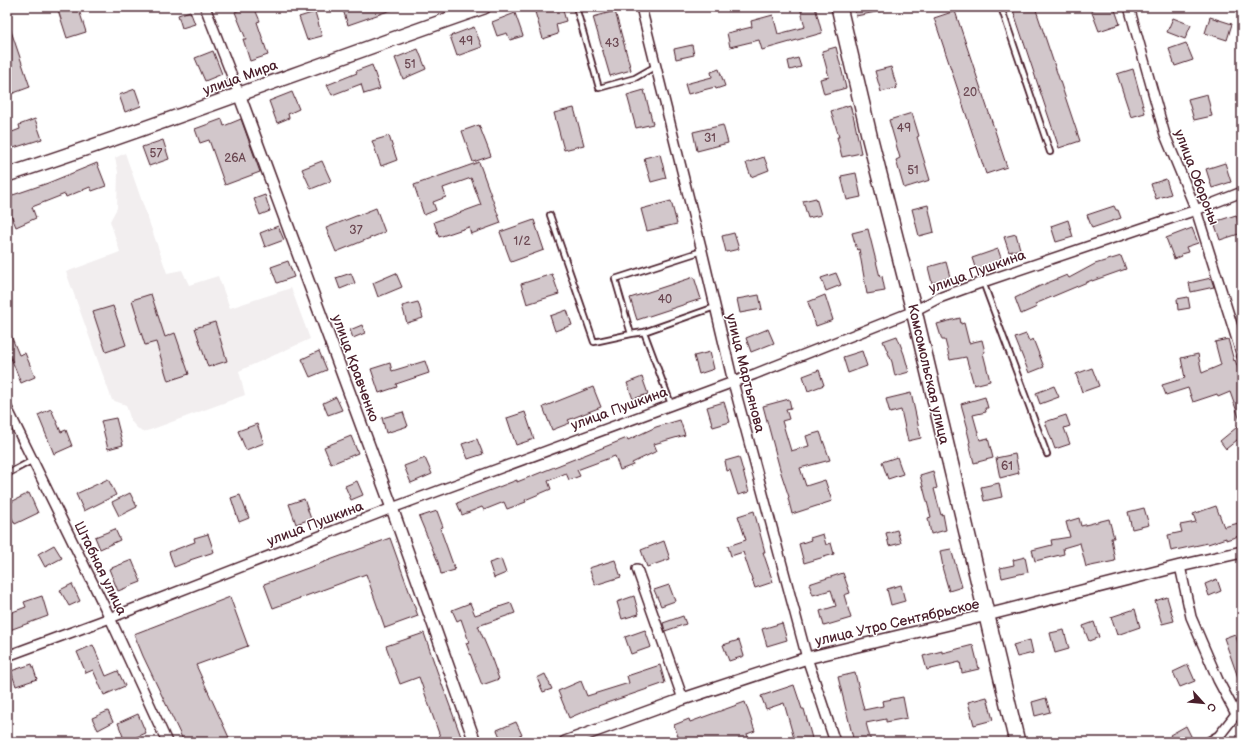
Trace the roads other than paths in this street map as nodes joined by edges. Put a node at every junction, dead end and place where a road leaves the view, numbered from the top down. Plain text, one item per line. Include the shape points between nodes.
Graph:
1 (205, 7) edge
2 (484, 7) edge
3 (576, 7) edge
4 (641, 7) edge
5 (839, 7) edge
6 (1001, 7) edge
7 (1129, 7) edge
8 (656, 66) junction
9 (239, 94) junction
10 (1050, 152) dead end
11 (7, 175) edge
12 (1242, 192) edge
13 (1196, 210) junction
14 (550, 215) dead end
15 (702, 251) junction
16 (983, 282) junction
17 (715, 307) junction
18 (914, 311) junction
19 (644, 332) junction
20 (631, 334) junction
21 (1242, 356) edge
22 (733, 382) junction
23 (671, 404) junction
24 (7, 408) edge
25 (1047, 454) dead end
26 (33, 460) junction
27 (7, 474) edge
28 (392, 508) junction
29 (1242, 552) edge
30 (1180, 566) junction
31 (637, 569) dead end
32 (987, 615) junction
33 (110, 618) junction
34 (7, 656) edge
35 (808, 658) junction
36 (682, 699) junction
37 (1239, 712) edge
38 (167, 742) edge
39 (475, 742) edge
40 (565, 742) edge
41 (835, 742) edge
42 (1017, 742) edge
43 (1209, 742) edge

1 - 9 street, улица Кравченко
2 - 9 main road, улица Мира
3 - 8 lane via 599,88 635,78
4 - 8 street, улица Мартьянова
5 - 18 main road, Комсомольская улица
6 - 10 lane
7 - 13 street, улица Обороны via 1165,135
8 - 15 street, улица Мартьянова
9 - 11 main road, улица Мира
9 - 28 street, улица Кравченко
12 - 13 street, улица Пушкина
13 - 16 street, улица Пушкина
13 - 21 street, улица Обороны
14 - 20 lane via 594,342
15 - 17 street, улица Мартьянова
15 - 20 lane via 615,279
16 - 18 street, улица Пушкина via 939,298
16 - 25 lane
17 - 19 lane
17 - 22 street, улица Мартьянова
18 - 22 street, улица Пушкина
18 - 32 main road, Комсомольская улица
19 - 20 lane
19 - 23 lane
22 - 23 street, улица Пушкина
22 - 35 street, улица Мартьянова
23 - 28 street, улица Пушкина
24 - 26 street, Штабная улица
26 - 27 lane
26 - 33 street, Штабная улица
28 - 33 street, улица Пушкина
28 - 39 street, улица Кравченко
29 - 30 street, улица Утро Сентябрьское
30 - 32 street, улица Утро Сентябрьское
30 - 37 street via 1191,616 1218,680
31 - 36 street
32 - 35 street, улица Утро Сентябрьское
32 - 42 main road, Комсомольская улица
33 - 34 street, улица Пушкина
33 - 38 street, Штабная улица
35 - 36 street, улица Утро Сентябрьское
35 - 41 street, улица Мартьянова
36 - 40 street, улица Утро Сентябрьское
37 - 43 street via 1219,736

